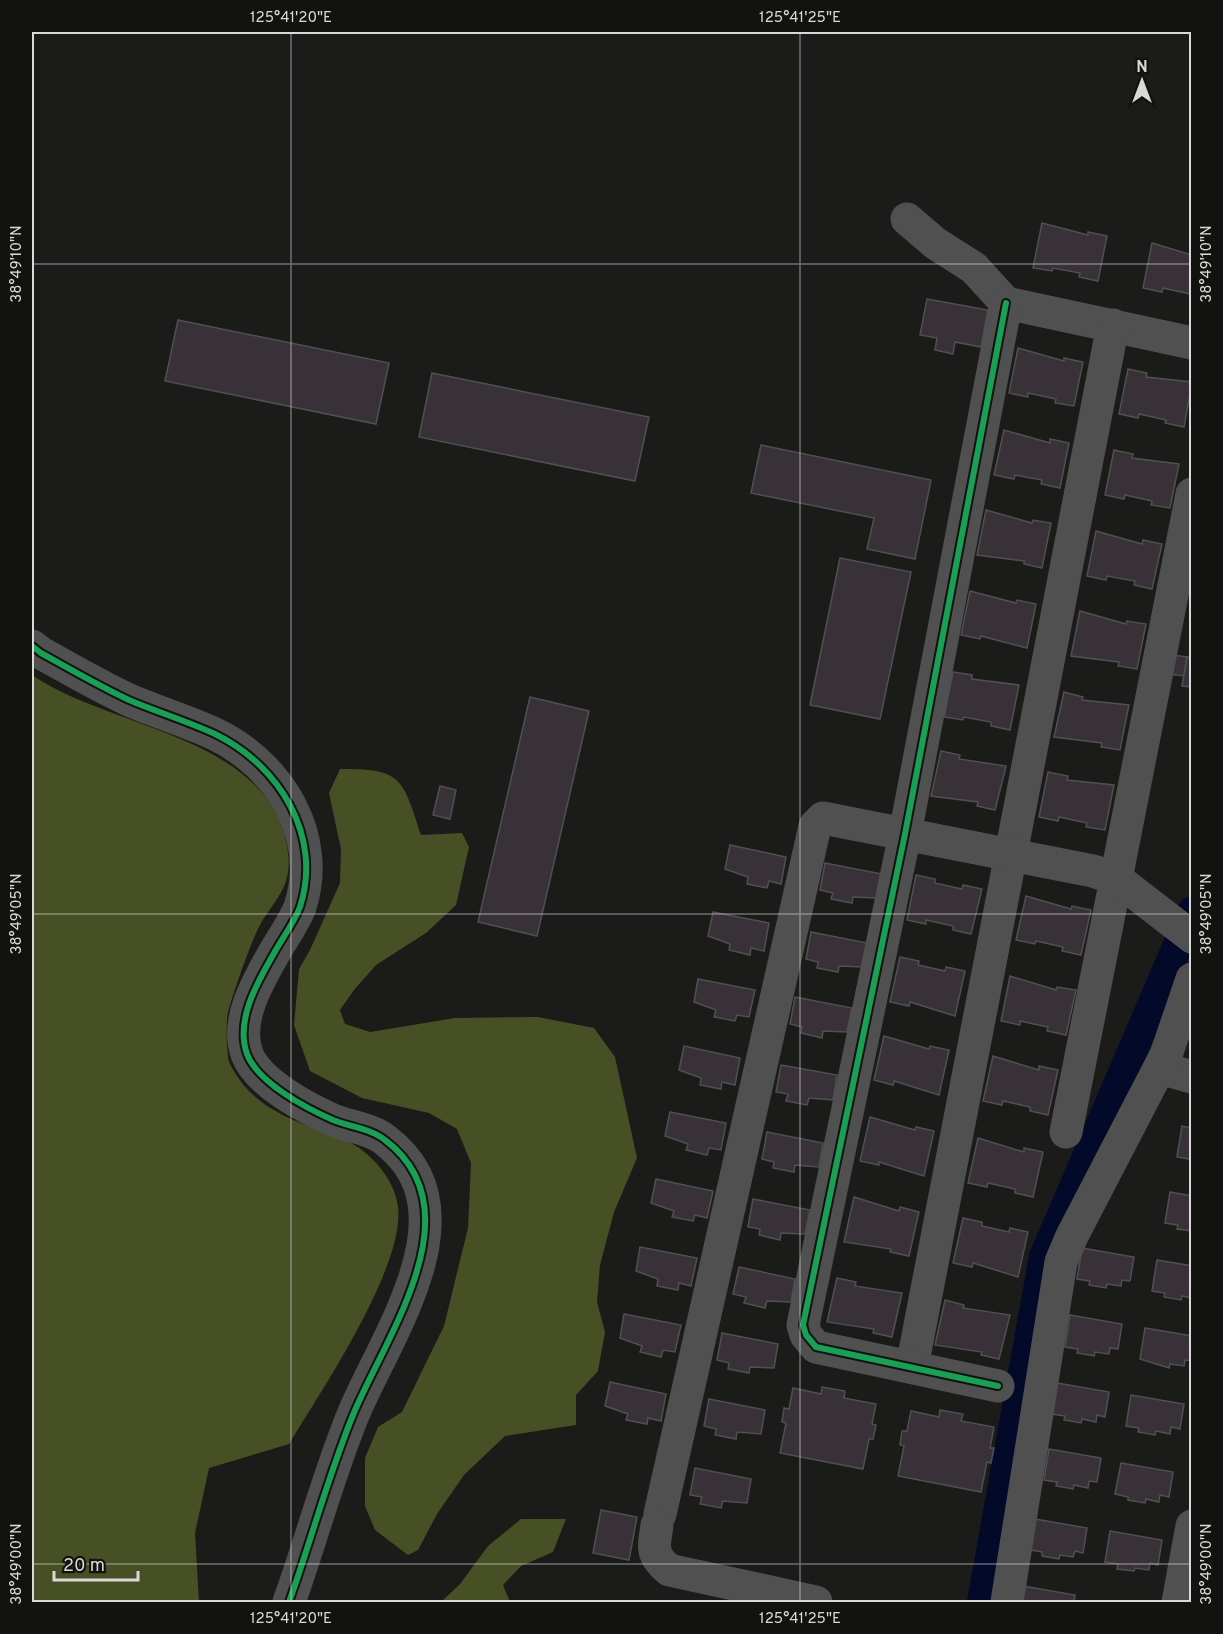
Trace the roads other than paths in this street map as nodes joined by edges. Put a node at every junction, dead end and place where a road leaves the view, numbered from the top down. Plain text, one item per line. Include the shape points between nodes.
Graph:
1 (907, 219) dead end
2 (1006, 303) junction
3 (1113, 325) junction
4 (1191, 342) edge
5 (1191, 494) edge
6 (32, 646) edge
7 (905, 834) junction
8 (1011, 855) junction
9 (1117, 879) junction
10 (1181, 929) edge
11 (1191, 980) edge
12 (1160, 1068) junction
13 (1191, 1077) edge
14 (1066, 1132) dead end
15 (912, 1367) junction
16 (998, 1386) dead end
17 (1191, 1526) edge
18 (289, 1602) edge
19 (816, 1602) edge
20 (1007, 1602) edge
21 (1178, 1602) edge

1 - 2 street via 974,268
2 - 3 street
2 - 7 street
3 - 4 street
3 - 8 street
5 - 9 street
6 - 18 street via 126,698 217,735 265,768 288,799 303,836 306,872 299,908 258,982 243,1027 247,1054 265,1081 332,1120 383,1137 403,1155 420,1183 425,1214 423,1252 413,1288 353,1416
7 - 8 street
7 - 15 street via 803,1325 816,1347
7 - 19 street via 823,818 815,826 654,1549 657,1560 669,1570
8 - 9 street
8 - 15 street
9 - 10 street
9 - 14 street
11 - 12 street
12 - 13 street
12 - 20 street via 1061,1262
15 - 16 street
17 - 21 street

